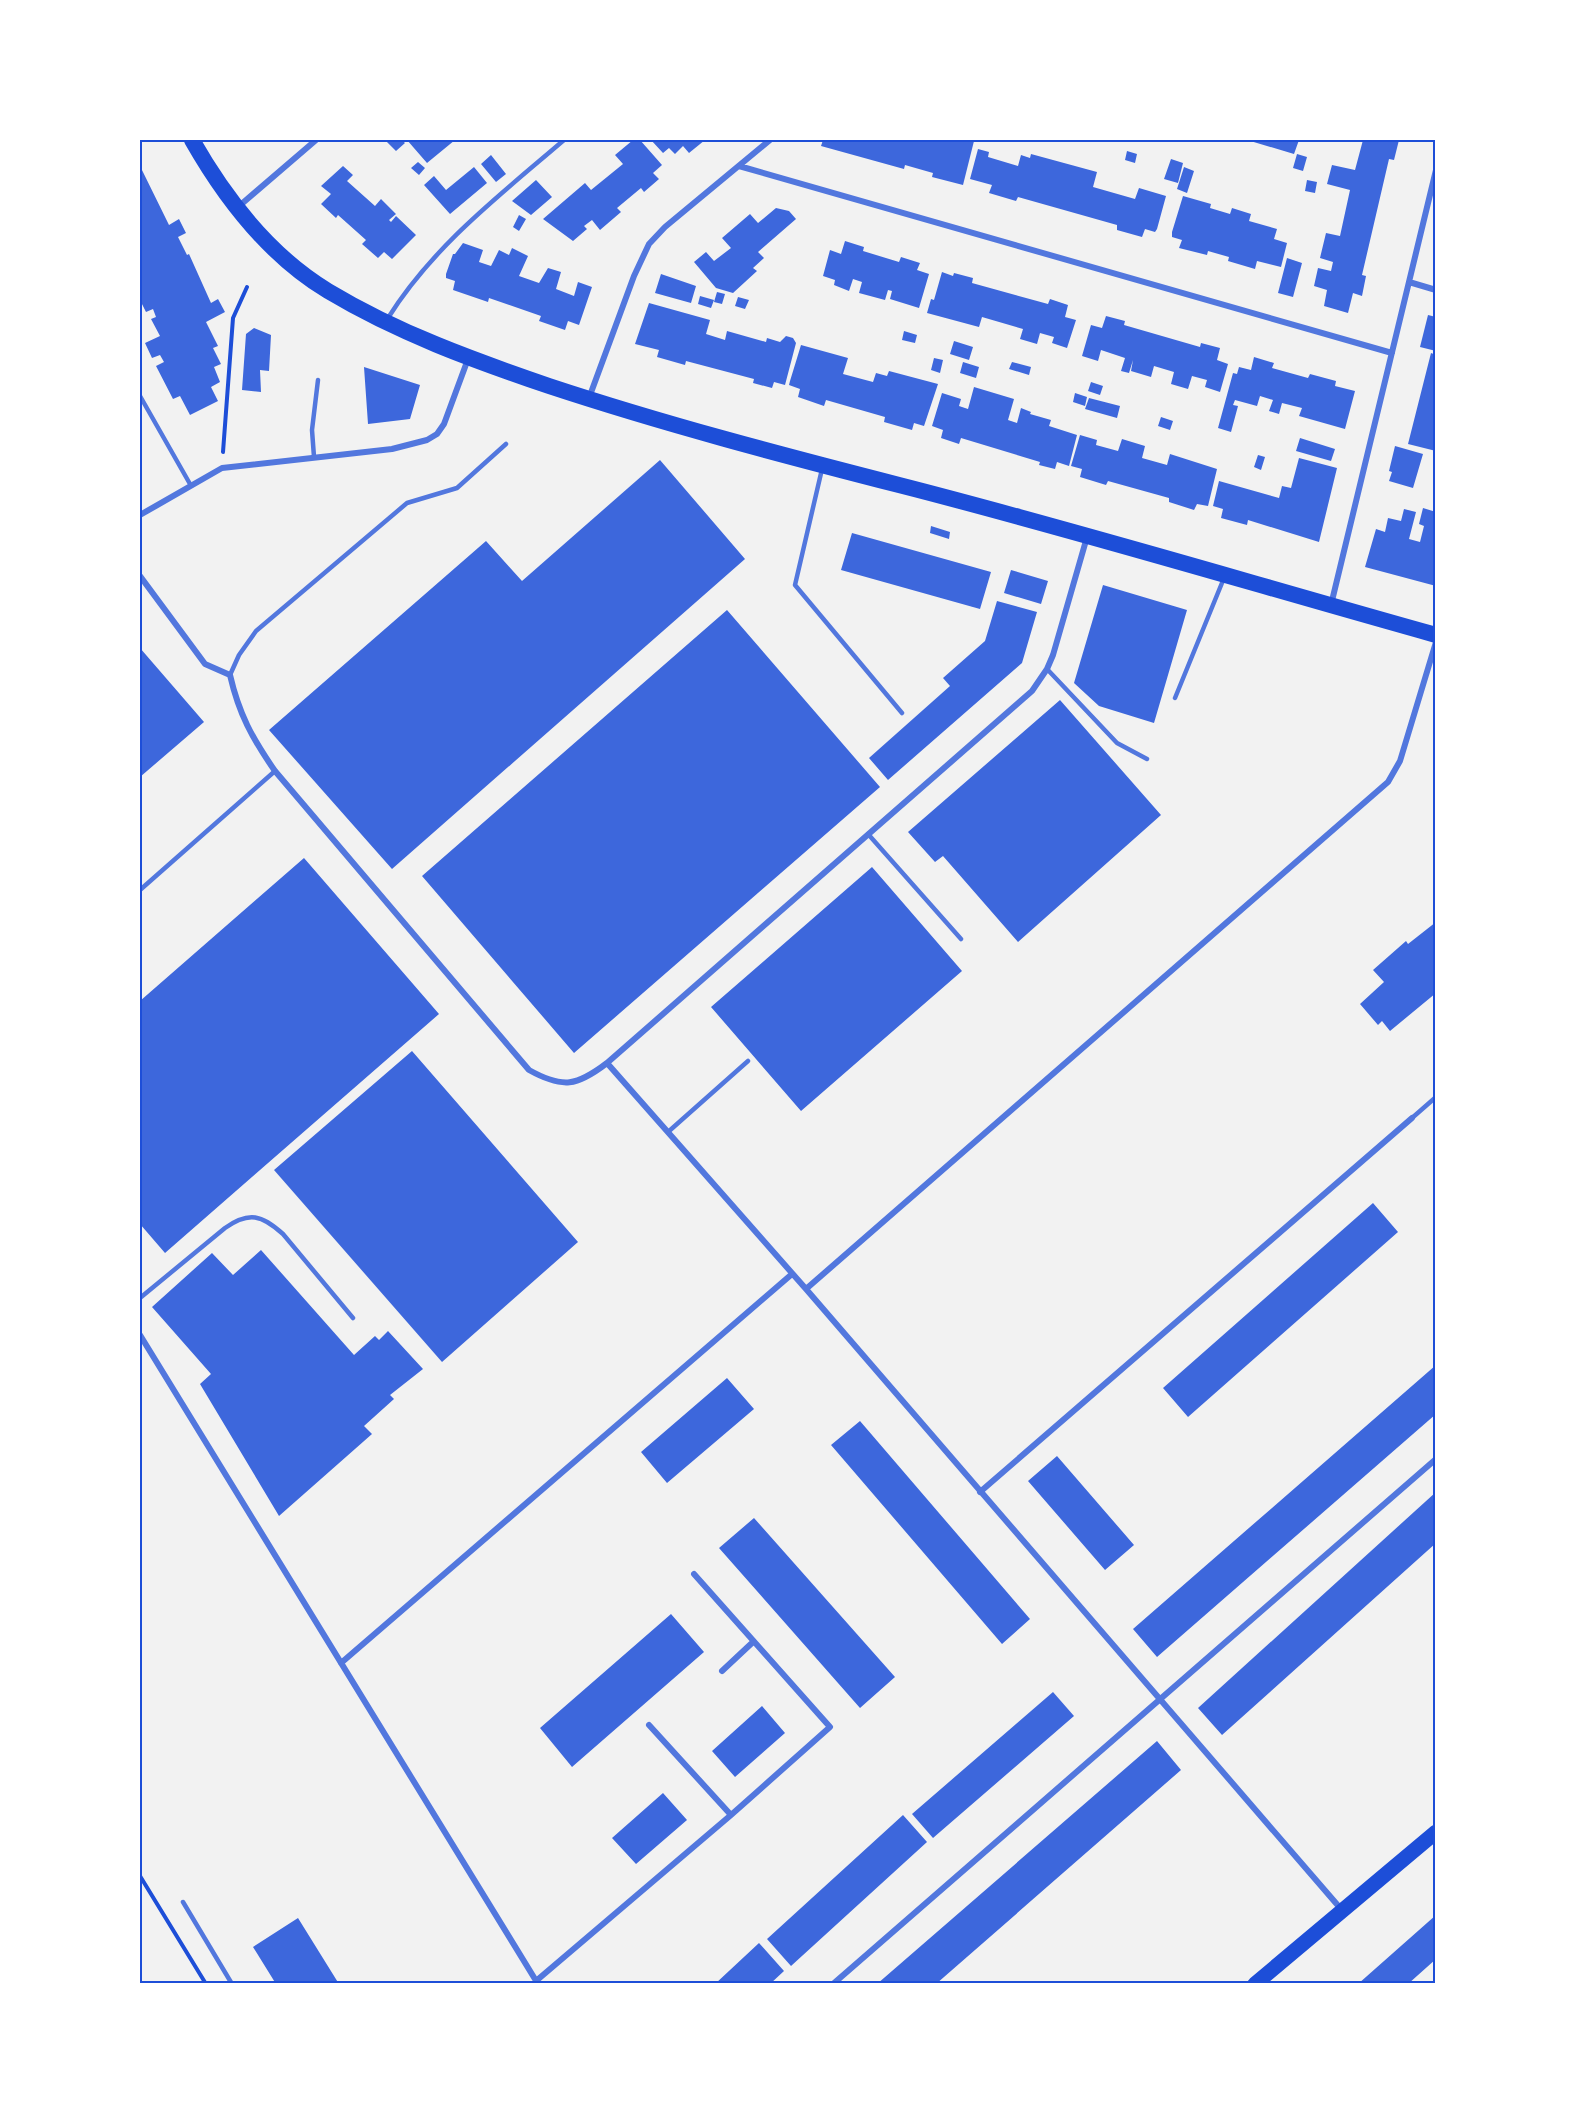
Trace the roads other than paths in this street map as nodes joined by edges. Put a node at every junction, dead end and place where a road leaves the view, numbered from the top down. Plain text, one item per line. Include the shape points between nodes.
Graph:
1 (192, 140) edge
2 (316, 140) edge
3 (564, 140) edge
4 (770, 140) edge
5 (739, 166) junction
6 (1436, 170) edge
7 (238, 207) junction
8 (1409, 282) junction
9 (1436, 290) edge
10 (385, 322) junction
11 (1392, 353) junction
12 (469, 359) junction
13 (318, 380) dead end
14 (140, 396) edge
15 (589, 399) junction
16 (506, 444) dead end
17 (314, 458) junction
18 (823, 466) junction
19 (190, 484) junction
20 (140, 515) edge
21 (1087, 537) junction
22 (140, 576) edge
23 (1225, 576) junction
24 (1331, 606) junction
25 (1436, 634) edge
26 (1436, 642) edge
27 (1047, 669) junction
28 (230, 675) junction
29 (1175, 698) dead end
30 (902, 713) dead end
31 (1147, 759) dead end
32 (275, 771) junction
33 (868, 834) junction
34 (140, 890) edge
35 (961, 939) dead end
36 (748, 1061) dead end
37 (607, 1063) junction
38 (1436, 1097) edge
39 (1412, 1118) joint
40 (668, 1132) junction
41 (792, 1274) junction
42 (806, 1289) junction
43 (140, 1298) edge
44 (353, 1318) dead end
45 (140, 1335) edge
46 (1436, 1458) edge
47 (980, 1492) junction
48 (694, 1574) dead end
49 (753, 1642) junction
50 (341, 1663) junction
51 (722, 1671) dead end
52 (1160, 1699) junction
53 (649, 1725) dead end
54 (731, 1815) junction
55 (1436, 1832) edge
56 (183, 1902) dead end
57 (1341, 1909) junction
58 (537, 1982) edge
59 (232, 1983) edge
60 (833, 1983) edge
61 (1255, 1983) edge

1 - 7 highway
2 - 7 street
3 - 10 lane via 459,231 405,291
4 - 5 street
5 - 11 street
5 - 15 street via 649,244
6 - 8 street
7 - 10 highway via 289,264 327,291
8 - 9 street
8 - 11 street
10 - 12 highway
11 - 24 street
12 - 15 highway
12 - 17 street via 437,434 417,444 392,449
13 - 17 lane via 312,430
14 - 19 lane
15 - 18 highway
16 - 28 lane via 457,488 407,503 398,510 256,631
17 - 19 street via 222,468
18 - 21 highway
18 - 30 lane via 795,585
19 - 20 street
21 - 23 highway
21 - 27 street
22 - 28 street via 205,664
23 - 24 highway
23 - 29 lane
24 - 25 highway
26 - 42 street via 1400,761 1388,782
27 - 31 lane via 1117,743
27 - 33 street via 1032,691
28 - 32 street via 237,707
32 - 34 lane
32 - 37 street via 529,1070 547,1081 564,1084 585,1080
33 - 35 lane
33 - 37 street
36 - 40 lane
37 - 40 street
38 - 39 lane
39 - 47 street
40 - 41 street
41 - 42 street
41 - 50 street
42 - 47 street
43 - 44 lane via 225,1228 247,1217 271,1223 283,1234
45 - 50 street
46 - 52 street
47 - 52 street
48 - 49 street
49 - 51 street
49 - 54 street via 830,1727
50 - 58 street
52 - 57 street
52 - 60 street
53 - 54 street
54 - 58 street
55 - 57 main road
56 - 59 lane
57 - 61 main road

